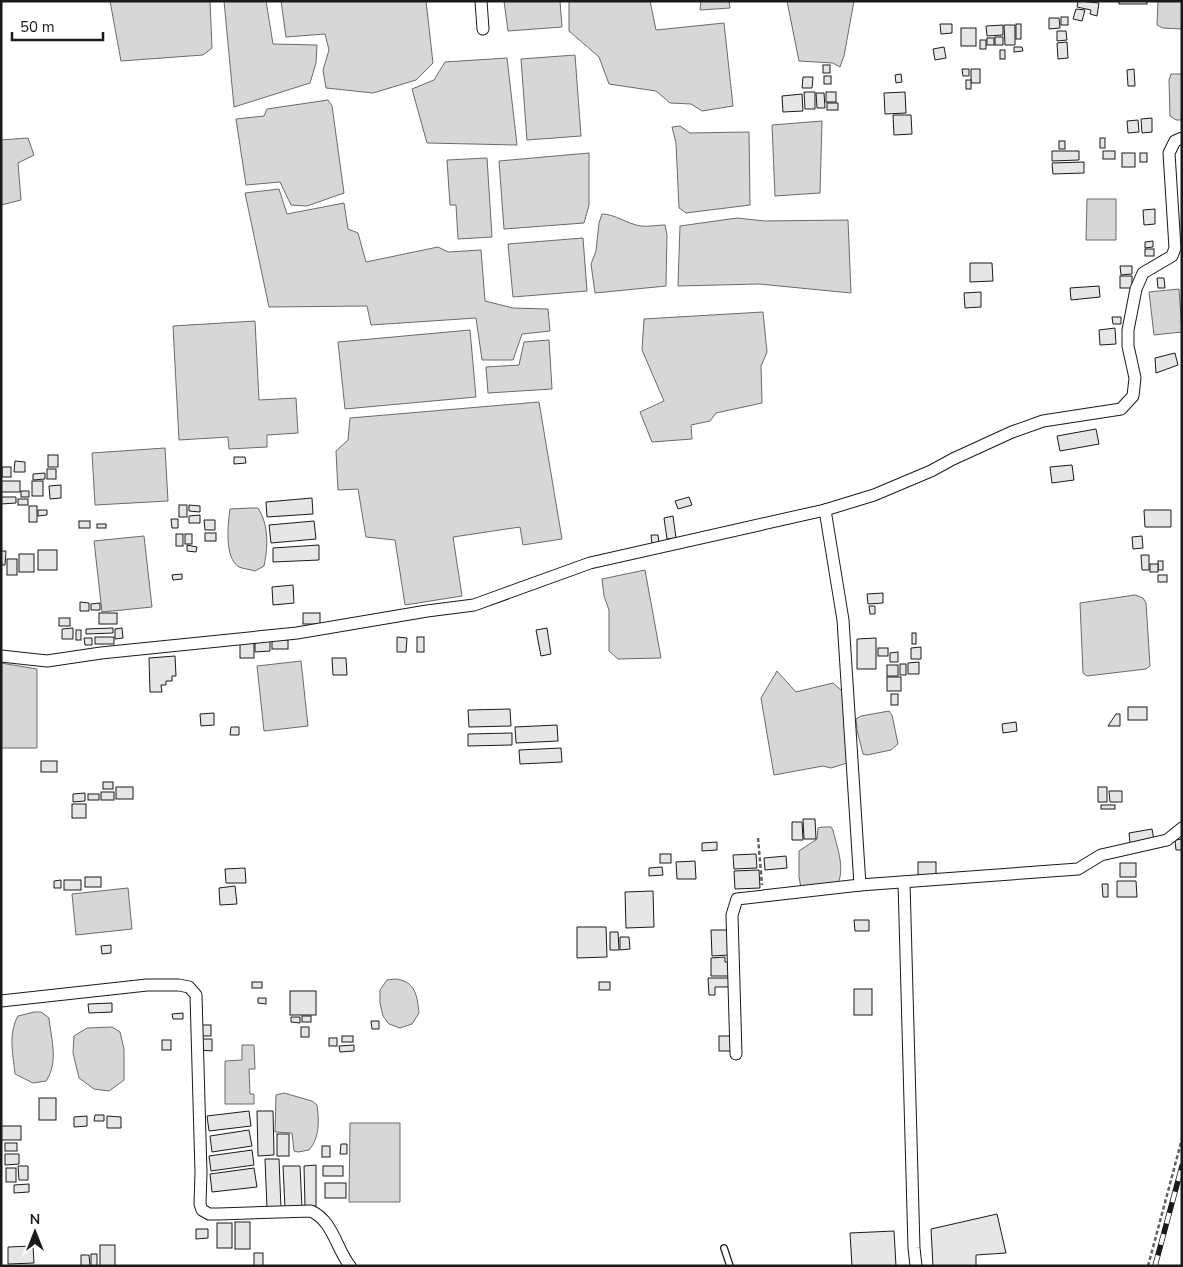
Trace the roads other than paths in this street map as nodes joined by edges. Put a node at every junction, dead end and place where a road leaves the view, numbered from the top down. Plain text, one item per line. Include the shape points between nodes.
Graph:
1 (481, 1) edge
2 (484, 29) dead end
3 (1182, 138) edge
4 (825, 510) junction
5 (1, 656) edge
6 (1182, 828) edge
7 (904, 882) junction
8 (860, 885) junction
9 (1, 1001) edge
10 (736, 1054) dead end
11 (724, 1248) dead end
12 (350, 1266) edge
13 (730, 1266) edge
14 (916, 1266) edge

1 - 2 street
3 - 4 street via 1175,141 1169,153 1175,248 1172,256 1143,274 1136,289 1131,315 1128,346 1135,378 1133,396 1121,408 1043,421 1012,432 874,495
4 - 5 street via 590,563 474,605 297,633 101,653 47,662
4 - 8 street via 843,620
6 - 7 street via 1167,840 1101,855 1078,869
7 - 8 street
7 - 14 street
8 - 10 street via 737,900 732,915
9 - 12 street via 147,985 189,987 196,995 202,1210 209,1214 311,1211 328,1224
11 - 13 lane

